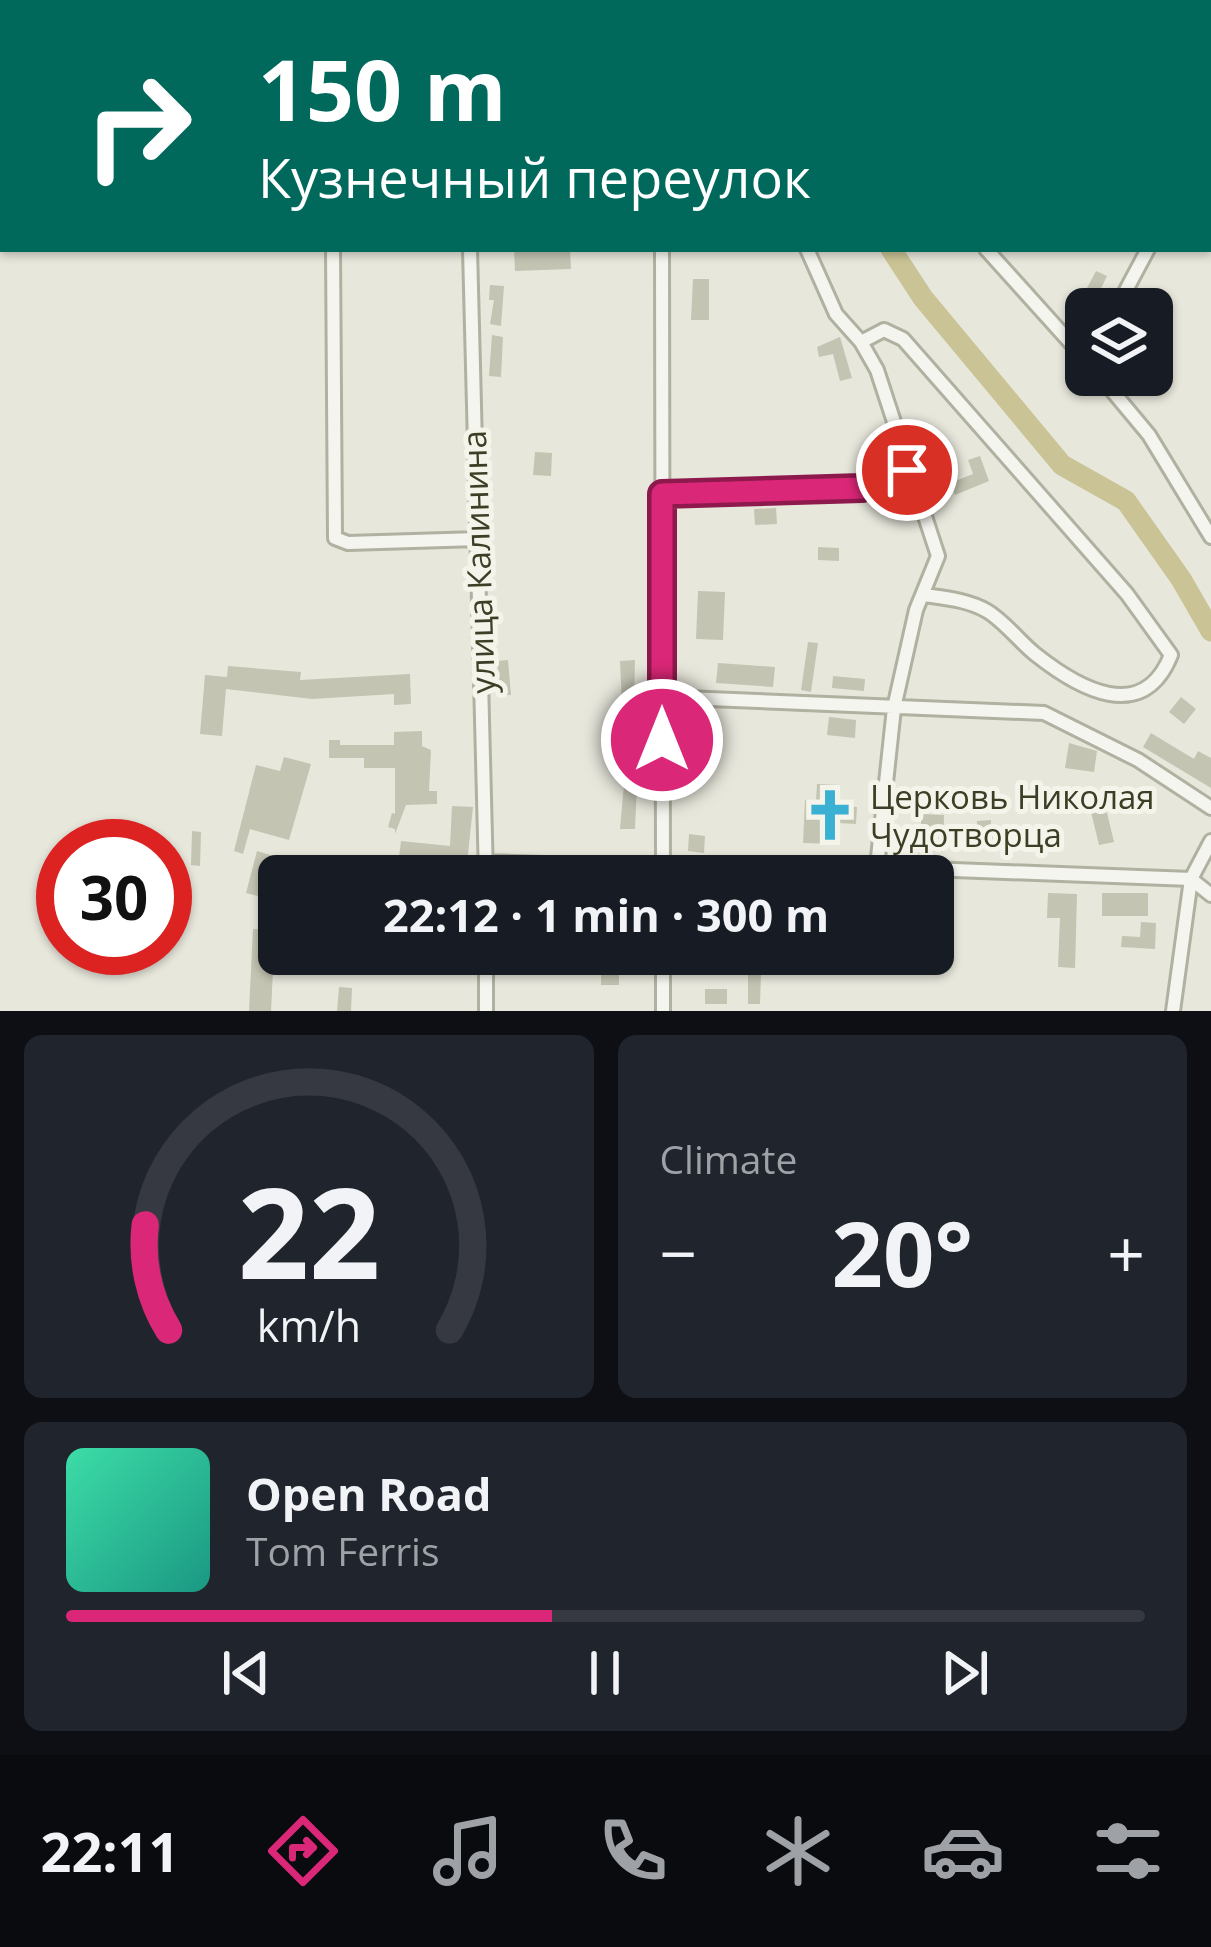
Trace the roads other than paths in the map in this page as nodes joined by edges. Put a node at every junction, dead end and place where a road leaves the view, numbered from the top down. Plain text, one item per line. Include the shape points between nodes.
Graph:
1 (333, 252) edge
2 (470, 252) edge
3 (662, 252) edge
4 (808, 252) edge
5 (989, 252) edge
6 (1146, 252) edge
7 (1127, 288) edge
8 (1065, 335) edge
9 (862, 342) junction
10 (1116, 396) edge
11 (907, 470) junction
12 (662, 494) junction
13 (1211, 537) edge
14 (478, 539) junction
15 (924, 595) junction
16 (662, 697) junction
17 (894, 708) junction
18 (1211, 808) edge
19 (1211, 841) edge
20 (486, 855) edge
21 (663, 855) edge
22 (878, 855) edge
23 (954, 870) edge
24 (1191, 879) junction
25 (1211, 895) edge
26 (486, 975) edge
27 (663, 975) edge
28 (486, 1011) edge
29 (663, 1011) edge
30 (1173, 1011) edge

1 - 14 street via 335,538
2 - 14 street, улица Калинина
3 - 12 street
4 - 9 street via 836,314
5 - 8 street
6 - 7 street
9 - 11 street
9 - 15 street via 884,330 903,339 1172,655 1144,692 1113,695 1039,657 988,611
10 - 13 street
11 - 12 street via 862,488
11 - 15 street via 938,556
12 - 16 street
14 - 20 street, улица Калинина
15 - 17 street
16 - 17 street
16 - 21 street
17 - 18 street via 1044,712
17 - 22 street
19 - 24 street
23 - 24 street
24 - 25 street
24 - 30 street
26 - 28 street
27 - 29 street

